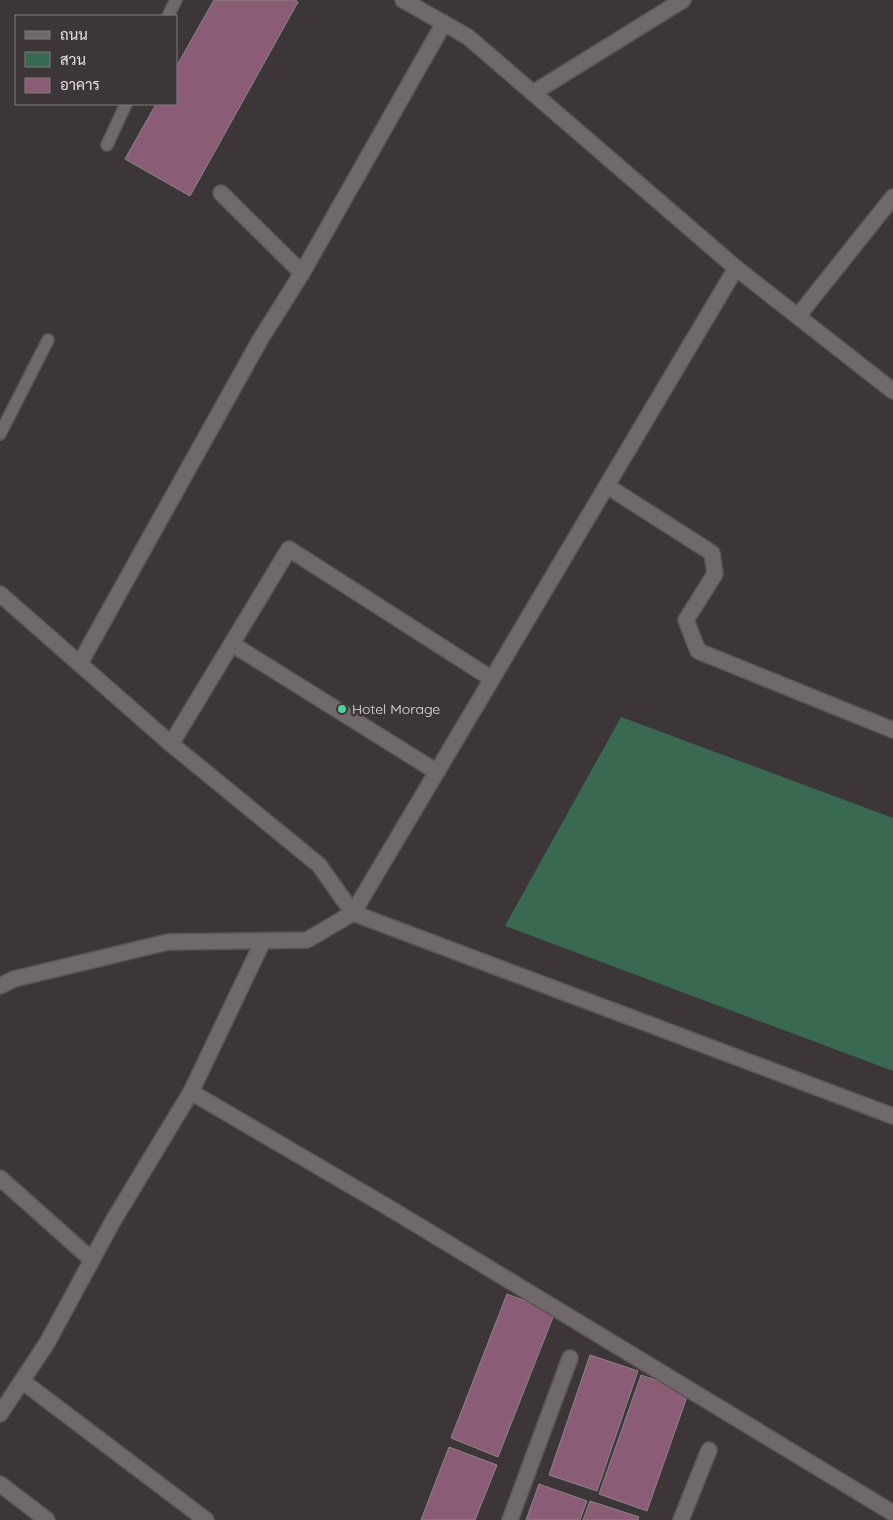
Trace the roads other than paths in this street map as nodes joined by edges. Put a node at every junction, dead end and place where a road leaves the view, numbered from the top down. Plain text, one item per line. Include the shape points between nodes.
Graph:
1 (176, 0) edge
2 (403, 0) edge
3 (683, 0) edge
4 (168, 15) edge
5 (444, 23) junction
6 (533, 93) junction
7 (126, 105) edge
8 (107, 145) dead end
9 (221, 193) dead end
10 (893, 197) edge
11 (736, 268) junction
12 (302, 273) junction
13 (798, 316) junction
14 (48, 340) dead end
15 (893, 391) edge
16 (0, 434) edge
17 (607, 486) junction
18 (0, 594) edge
19 (232, 644) junction
20 (80, 663) junction
21 (492, 680) junction
22 (893, 730) edge
23 (171, 744) junction
24 (437, 772) junction
25 (353, 913) junction
26 (264, 941) junction
27 (0, 986) edge
28 (191, 1092) junction
29 (893, 1116) edge
30 (0, 1178) edge
31 (92, 1260) junction
32 (570, 1358) dead end
33 (22, 1381) junction
34 (0, 1414) edge
35 (709, 1450) dead end
36 (0, 1484) edge
37 (893, 1513) edge
38 (47, 1520) edge
39 (206, 1520) edge
40 (510, 1520) edge
41 (681, 1520) edge

1 - 4 lane
2 - 5 street
3 - 6 street
5 - 6 street via 468,37
5 - 12 street
6 - 11 street
7 - 8 lane
9 - 12 street
10 - 13 street
11 - 13 street
11 - 17 street
12 - 20 street via 260,340
13 - 15 street
14 - 16 lane
17 - 21 street
17 - 22 street via 712,553 715,574 686,620 698,651
18 - 20 street
19 - 21 street via 289,549
19 - 23 street
19 - 24 street
20 - 23 street
21 - 24 street
23 - 25 street via 319,865
24 - 25 street
25 - 26 street via 307,940
25 - 29 street
26 - 27 street via 168,942 14,979
26 - 28 street
28 - 31 street
28 - 37 street via 396,1212
30 - 31 street
31 - 33 street via 47,1344
32 - 40 street
33 - 34 street
33 - 39 street
35 - 41 street
36 - 38 street

